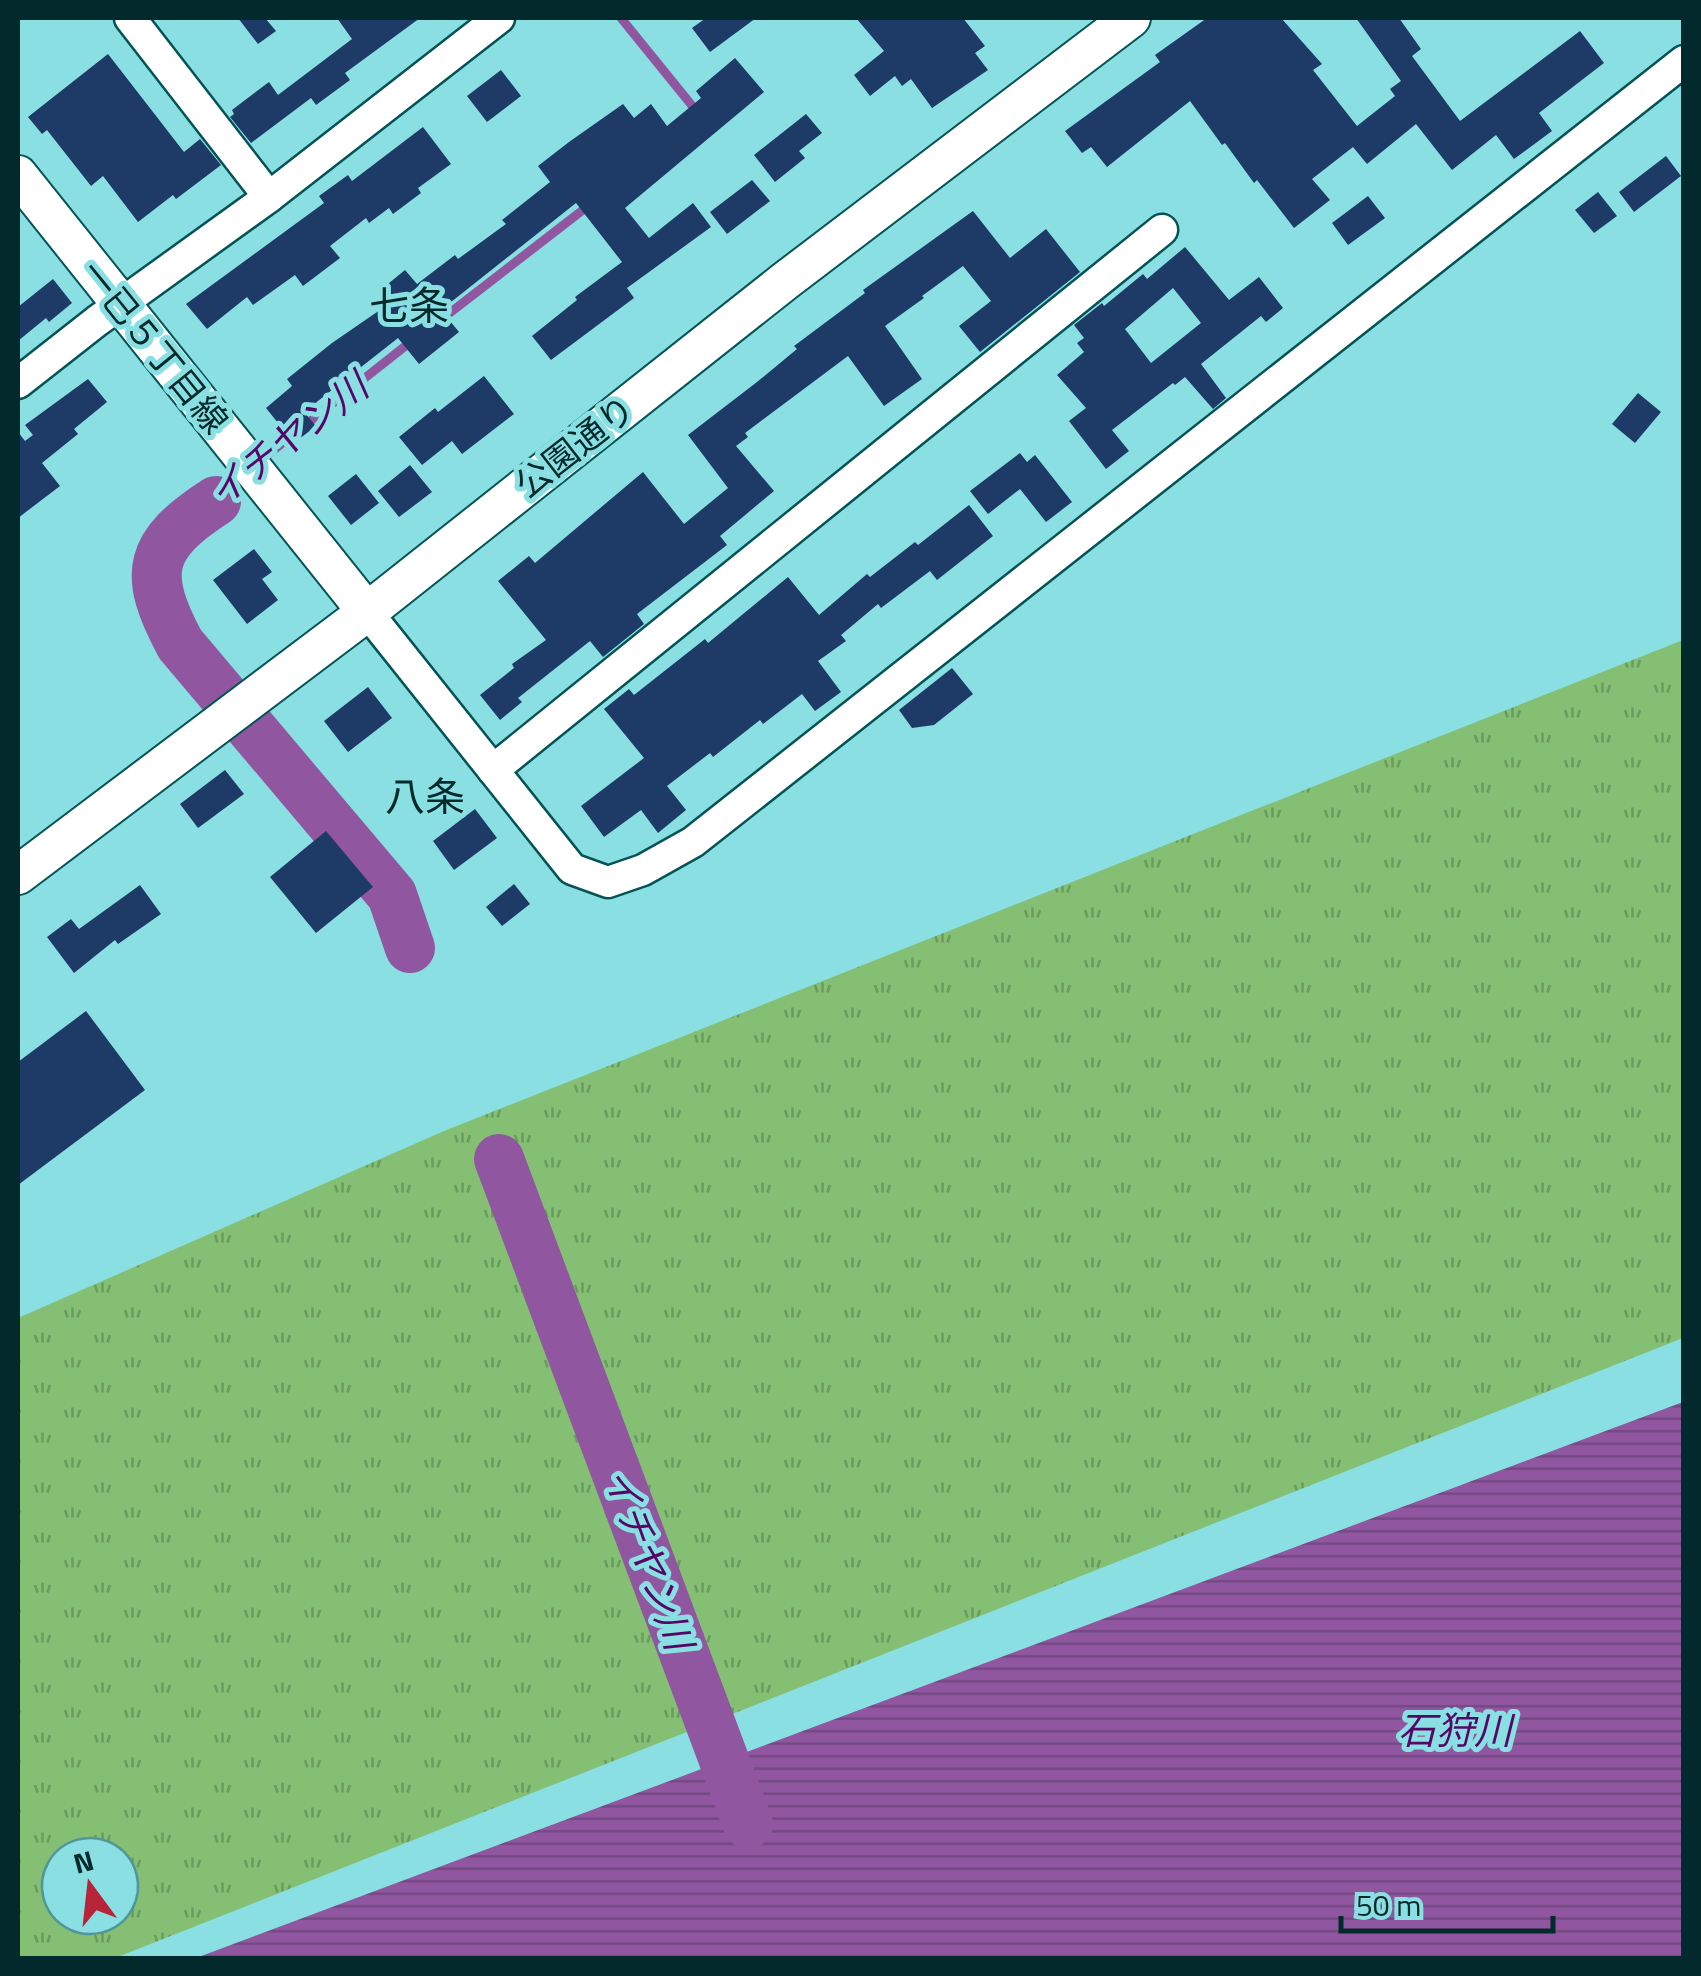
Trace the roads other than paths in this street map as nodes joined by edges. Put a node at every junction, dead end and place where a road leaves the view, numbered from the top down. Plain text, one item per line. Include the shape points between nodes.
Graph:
1 (130, 18) edge
2 (499, 18) edge
3 (1131, 18) edge
4 (1684, 61) edge
5 (18, 175) edge
6 (270, 197) junction
7 (1162, 230) dead end
8 (121, 305) junction
9 (18, 383) edge
10 (368, 612) junction
11 (494, 770) junction
12 (18, 874) edge

1 - 6 street
2 - 6 street
3 - 10 street, 公園通り via 932,166
4 - 11 street via 692,842 608,882 572,869
5 - 8 street, 一已５丁目線
6 - 8 street
7 - 11 street
8 - 9 street
8 - 10 street, 一已５丁目線
10 - 11 street
10 - 12 street, 公園通り

